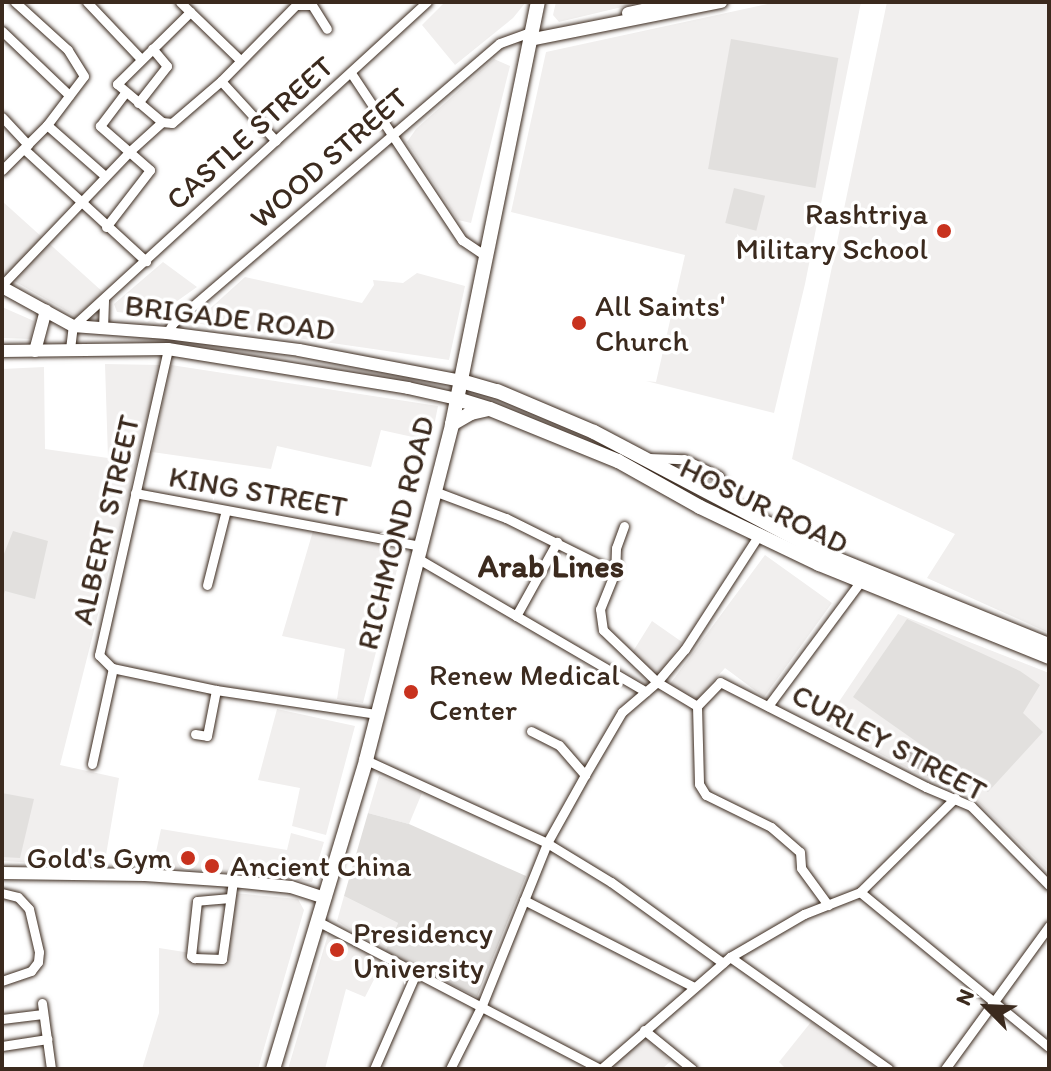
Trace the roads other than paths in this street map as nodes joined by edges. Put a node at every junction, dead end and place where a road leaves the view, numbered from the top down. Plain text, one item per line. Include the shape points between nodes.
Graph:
1 (15, 2) edge
2 (87, 2) edge
3 (180, 2) edge
4 (427, 2) edge
5 (538, 2) edge
6 (679, 2) edge
7 (721, 2) edge
8 (314, 3) edge
9 (297, 4) edge
10 (190, 12) junction
11 (327, 29) dead end
12 (2, 31) edge
13 (530, 36) junction
14 (152, 48) junction
15 (141, 59) junction
16 (239, 59) junction
17 (351, 73) junction
18 (221, 81) junction
19 (125, 93) junction
20 (69, 95) junction
21 (138, 103) junction
22 (2, 117) edge
23 (162, 122) junction
24 (47, 125) junction
25 (393, 135) junction
26 (276, 141) junction
27 (26, 147) junction
28 (130, 151) junction
29 (2, 170) edge
30 (105, 176) junction
31 (80, 202) junction
32 (106, 227) junction
33 (486, 256) junction
34 (146, 261) junction
35 (2, 286) edge
36 (104, 299) junction
37 (46, 310) junction
38 (73, 326) junction
39 (103, 329) junction
40 (167, 333) junction
41 (70, 349) junction
42 (168, 349) junction
43 (2, 351) edge
44 (35, 351) junction
45 (461, 381) junction
46 (457, 399) junction
47 (490, 409) junction
48 (452, 424) junction
49 (648, 458) junction
50 (434, 491) junction
51 (135, 493) junction
52 (731, 507) junction
53 (226, 510) junction
54 (624, 526) dead end
55 (762, 530) junction
56 (557, 542) junction
57 (418, 552) junction
58 (615, 572) junction
59 (860, 582) junction
60 (207, 585) dead end
61 (516, 616) junction
62 (1049, 645) edge
63 (1049, 657) edge
64 (639, 664) junction
65 (113, 668) junction
66 (626, 681) junction
67 (657, 682) junction
68 (216, 690) junction
69 (646, 692) junction
70 (697, 706) junction
71 (768, 706) junction
72 (377, 714) junction
73 (531, 731) dead end
74 (195, 734) dead end
75 (366, 760) junction
76 (92, 764) dead end
77 (585, 775) junction
78 (955, 798) junction
79 (547, 843) junction
80 (2, 873) edge
81 (233, 881) junction
82 (1049, 885) edge
83 (860, 892) junction
84 (2, 893) edge
85 (230, 898) junction
86 (325, 898) junction
87 (524, 900) junction
88 (828, 905) junction
89 (319, 922) junction
90 (1049, 926) edge
91 (726, 960) junction
92 (416, 973) junction
93 (2, 981) edge
94 (694, 987) junction
95 (993, 1001) junction
96 (482, 1005) junction
97 (2, 1019) edge
98 (644, 1030) junction
99 (47, 1039) junction
100 (2, 1046) edge
101 (1049, 1047) edge
102 (51, 1069) edge
103 (273, 1069) edge
104 (374, 1069) edge
105 (450, 1069) edge
106 (600, 1069) edge
107 (692, 1069) edge
108 (889, 1069) edge
109 (945, 1069) edge

1 - 20 street via 68,50 84,76
2 - 15 street
3 - 10 street
4 - 17 street, CASTLE STREET
5 - 13 main road, RICHMOND ROAD
6 - 13 main road
7 - 13 main road
8 - 9 street
8 - 11 street
9 - 16 street
10 - 14 street
10 - 16 street
12 - 20 street
13 - 25 street, WOOD STREET via 500,43
13 - 33 main road, RICHMOND ROAD
14 - 15 street
14 - 21 street via 167,66
15 - 19 street via 117,84
16 - 18 street
17 - 25 street
17 - 26 street, CASTLE STREET
18 - 23 street via 172,123
18 - 26 street
19 - 21 street
19 - 28 street via 100,126
20 - 24 street
21 - 23 street
22 - 27 street
23 - 28 street
24 - 27 street
24 - 30 street
25 - 33 street via 462,240
25 - 40 street, WOOD STREET
26 - 34 street, CASTLE STREET
27 - 29 street
27 - 31 street
28 - 30 street
28 - 32 street via 150,170
30 - 31 street
31 - 32 street
31 - 35 street
32 - 34 street
33 - 45 main road, RICHMOND ROAD
34 - 36 street, CASTLE STREET
35 - 37 main road, BRIGADE ROAD
36 - 38 street, CASTLE STREET
36 - 39 street
37 - 38 main road, BRIGADE ROAD
37 - 44 main road
38 - 39 main road, BRIGADE ROAD
38 - 41 street
39 - 40 main road, BRIGADE ROAD
40 - 45 main road, BRIGADE ROAD via 299,350
41 - 42 main road, BRIGADE ROAD
41 - 44 main road, BRIGADE ROAD
42 - 46 main road, BRIGADE ROAD
42 - 51 street, ALBERT STREET
43 - 44 main road, BRIGADE ROAD
45 - 46 main road, RICHMOND ROAD
45 - 49 main road, HOSUR ROAD via 538,408
46 - 47 main road, HOSUR ROAD
46 - 48 main road, RICHMOND ROAD
47 - 48 main road
47 - 55 main road, HOSUR ROAD via 618,461
48 - 50 main road, RICHMOND ROAD
49 - 52 main road, HOSUR ROAD
49 - 52 street via 684,459 719,476
50 - 56 street
50 - 57 main road, RICHMOND ROAD
51 - 53 street, KING STREET
51 - 65 street, ALBERT STREET via 99,655
52 - 55 main road, HOSUR ROAD
53 - 57 street, KING STREET
53 - 60 street
54 - 58 street
55 - 59 main road, HOSUR ROAD
55 - 62 main road, HOSUR ROAD
55 - 67 street via 685,649
56 - 58 street
56 - 61 street
57 - 61 street, KING STREET
57 - 72 main road, RICHMOND ROAD
58 - 64 street via 599,621
59 - 63 main road, HOSUR ROAD
59 - 71 street
61 - 66 street, KING STREET
64 - 66 street
64 - 67 street
65 - 68 street, ALBERT STREET
65 - 76 street
66 - 69 street, KING STREET
67 - 69 street
67 - 70 street
68 - 72 street, ALBERT STREET
68 - 74 street via 207,736
69 - 77 street via 622,712
70 - 71 street, CURLEY STREET via 720,682
70 - 88 street via 699,784 706,795 771,827 800,852 801,868
71 - 78 street, CURLEY STREET
72 - 75 main road, RICHMOND ROAD
73 - 77 street via 559,745
75 - 79 street
75 - 86 main road, RICHMOND ROAD
77 - 79 street
78 - 82 street, CURLEY STREET via 971,806
78 - 83 street
79 - 87 street
79 - 91 street
80 - 81 main road
81 - 85 street
81 - 86 main road via 291,887
83 - 88 street
83 - 95 street
84 - 93 street via 18,897 29,909 39,952 31,971
85 - 85 street via 222,959 194,958 197,901
86 - 89 main road, RICHMOND ROAD
87 - 94 street
87 - 96 street
88 - 91 street
89 - 92 street
89 - 103 main road, RICHMOND ROAD
90 - 95 street
91 - 94 street
91 - 108 street
92 - 96 street
92 - 104 street
94 - 98 street
95 - 101 street
95 - 109 street
96 - 105 street
96 - 106 street
97 - 99 street via 42,1009
98 - 106 street
98 - 107 street
99 - 100 street
99 - 102 street

